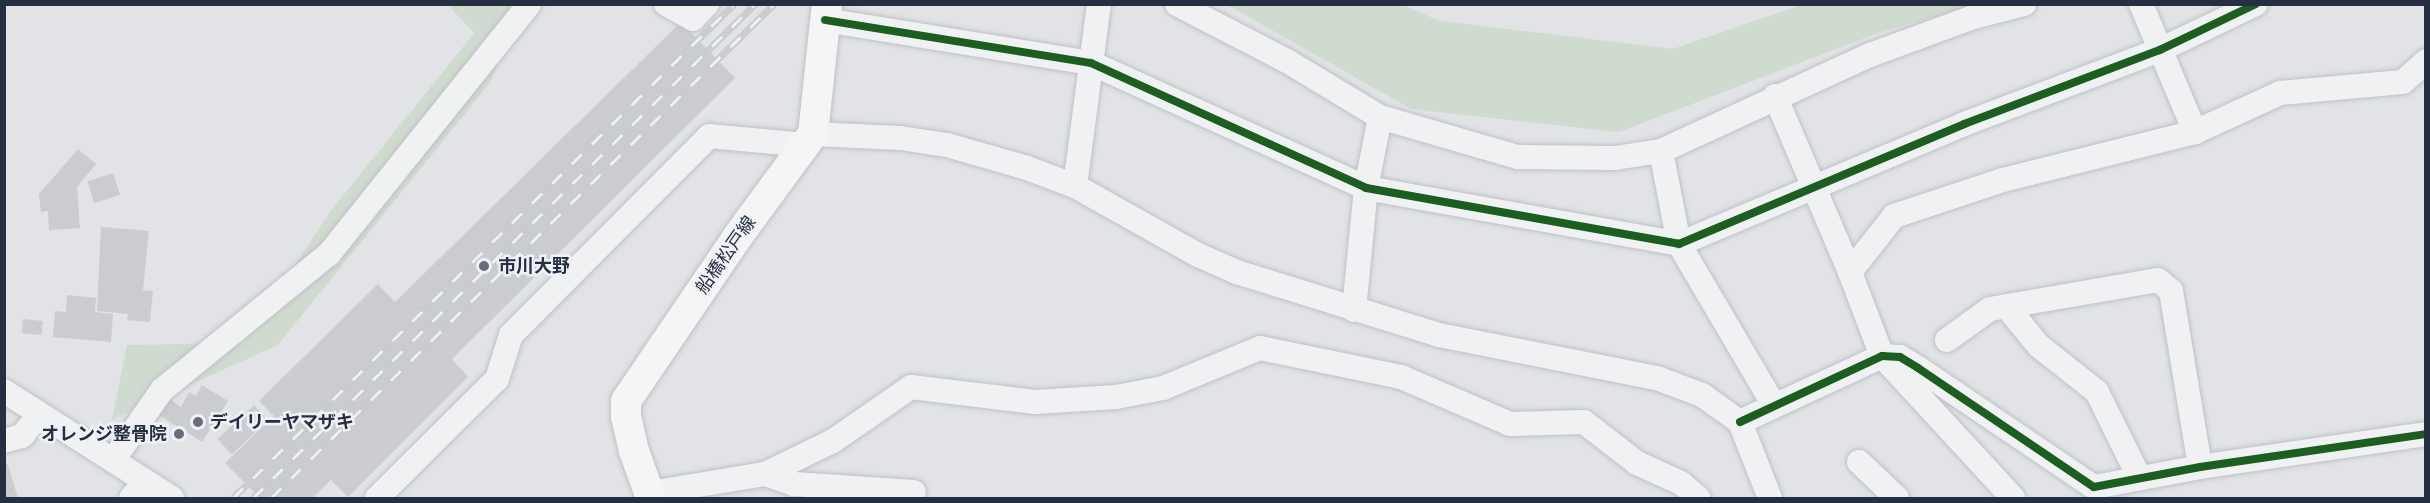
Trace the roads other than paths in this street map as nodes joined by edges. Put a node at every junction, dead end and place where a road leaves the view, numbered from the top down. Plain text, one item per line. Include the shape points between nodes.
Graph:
1 (530, 4) edge
2 (666, 4) edge
3 (1099, 4) edge
4 (1177, 4) edge
5 (2024, 4) edge
6 (2141, 4) edge
7 (2256, 4) edge
8 (697, 9) edge
9 (826, 12) edge
10 (2160, 50) junction
11 (2426, 61) edge
12 (1091, 63) junction
13 (1775, 96) junction
14 (1380, 117) junction
15 (2195, 132) junction
16 (809, 140) junction
17 (1661, 152) junction
18 (1075, 186) junction
19 (1814, 187) junction
20 (1366, 188) junction
21 (1679, 244) junction
22 (1850, 272) junction
23 (2006, 306) junction
24 (1354, 310) junction
25 (1947, 340) dead end
26 (1882, 356) junction
27 (4, 391) edge
28 (1774, 405) junction
29 (40, 414) junction
30 (1740, 422) junction
31 (2426, 434) edge
32 (4, 441) edge
33 (114, 459) junction
34 (1859, 462) dead end
35 (2200, 466) junction
36 (765, 474) junction
37 (2139, 477) junction
38 (138, 490) edge
39 (914, 492) dead end
40 (650, 496) edge
41 (1771, 496) edge
42 (172, 498) edge
43 (377, 498) edge
44 (1698, 498) edge
45 (1897, 498) edge
46 (2013, 498) edge

1 - 33 street via 329,254 162,390
2 - 8 street
3 - 12 street
4 - 14 street via 1287,61
5 - 13 street via 1974,17
6 - 10 street
7 - 10 street
9 - 12 street
9 - 16 main road
10 - 15 street
10 - 19 street via 1964,124
11 - 15 street via 2403,82 2280,93
12 - 18 street
12 - 20 street
13 - 17 street
13 - 19 street
14 - 17 street via 1518,157 1615,158
14 - 20 street
15 - 22 street via 2003,180 1894,216
16 - 18 street via 900,138 947,145
16 - 40 main road, 船橋松戸線 via 738,236 626,401 634,451
16 - 43 street via 709,136 511,335 497,379
17 - 21 street
18 - 24 street via 1198,255
19 - 21 street
19 - 22 street
20 - 21 street
20 - 24 street
21 - 28 street
22 - 26 street
23 - 25 street via 1990,309
23 - 35 street via 2158,280 2171,291
23 - 37 street via 2039,346 2097,392
24 - 30 street via 1439,335 1657,378 1702,395
26 - 28 street
26 - 37 street via 1900,357 1918,368 2094,487
26 - 46 street
27 - 29 street
28 - 30 street
29 - 32 street via 22,436
29 - 33 street
30 - 41 street
31 - 35 street
33 - 38 street
34 - 45 street
35 - 37 street
36 - 39 street via 794,484
36 - 40 street
36 - 44 street via 833,441 911,387 1035,402 1116,398 1163,388 1260,348 1401,377 1510,424 1584,422 1637,464 1681,483
38 - 42 street

